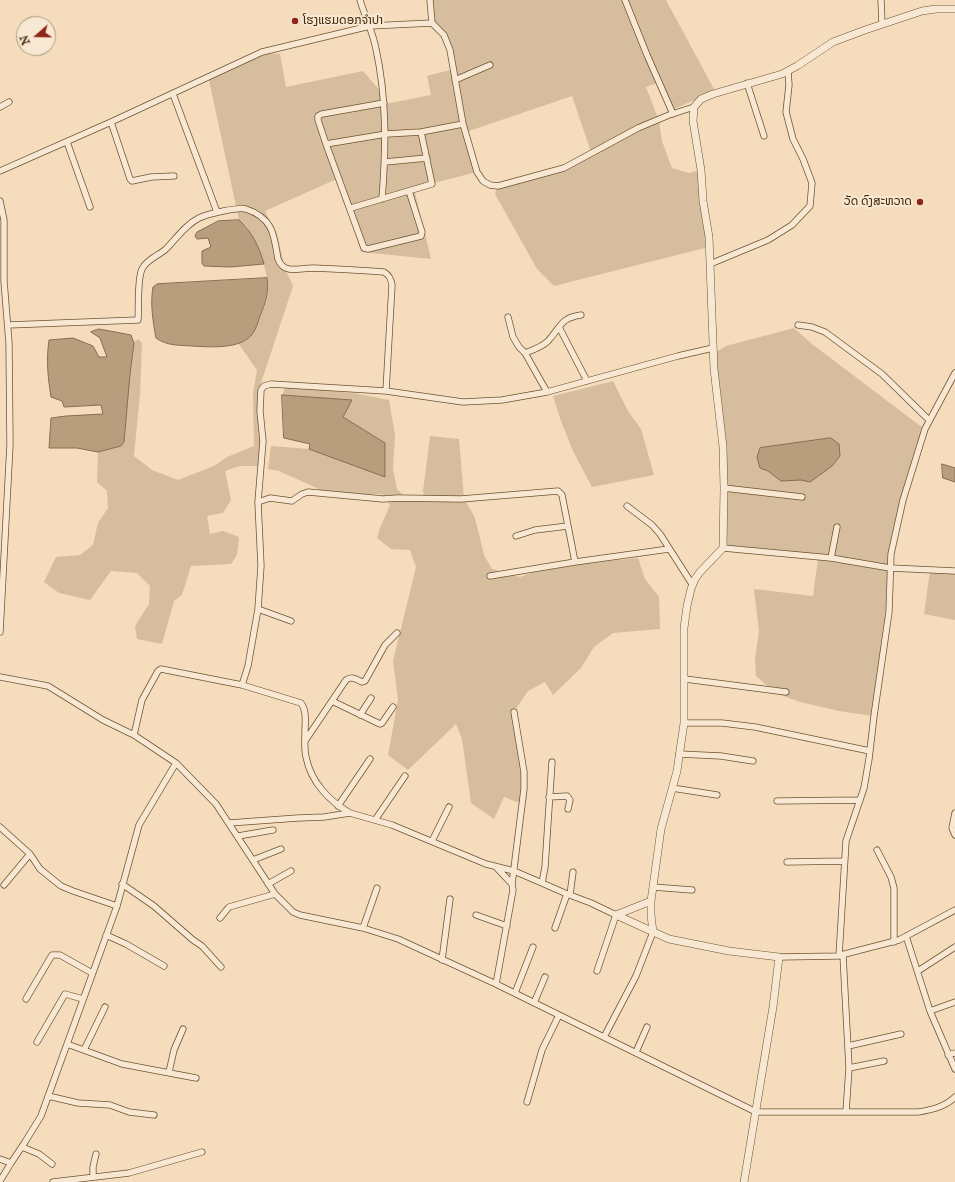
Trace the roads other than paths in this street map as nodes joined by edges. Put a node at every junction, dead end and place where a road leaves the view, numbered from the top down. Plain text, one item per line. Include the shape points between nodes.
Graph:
1 (360, 0) edge
2 (430, 0) edge
3 (625, 0) edge
4 (881, 0) edge
5 (955, 8) edge
6 (432, 23) junction
7 (882, 24) junction
8 (370, 26) junction
9 (490, 65) dead end
10 (788, 71) junction
11 (455, 80) junction
12 (747, 84) junction
13 (173, 94) junction
14 (10, 102) dead end
15 (384, 103) junction
16 (0, 107) edge
17 (694, 107) junction
18 (673, 114) junction
19 (111, 122) junction
20 (463, 124) junction
21 (421, 132) junction
22 (386, 134) junction
23 (764, 136) dead end
24 (67, 142) junction
25 (326, 144) junction
26 (427, 158) junction
27 (385, 162) junction
28 (0, 171) edge
29 (174, 176) dead end
30 (409, 191) junction
31 (382, 199) junction
32 (0, 201) edge
33 (90, 207) dead end
34 (350, 208) junction
35 (217, 212) junction
36 (2, 255) edge
37 (710, 264) junction
38 (581, 315) dead end
39 (508, 317) dead end
40 (8, 325) junction
41 (798, 325) dead end
42 (559, 328) junction
43 (713, 348) junction
44 (525, 353) junction
45 (955, 373) edge
46 (587, 382) junction
47 (386, 391) junction
48 (547, 392) junction
49 (929, 420) junction
50 (724, 488) junction
51 (802, 497) dead end
52 (258, 502) junction
53 (627, 506) dead end
54 (568, 526) junction
55 (837, 527) dead end
56 (516, 536) dead end
57 (723, 548) junction
58 (669, 549) junction
59 (831, 558) junction
60 (575, 562) junction
61 (890, 568) junction
62 (955, 571) edge
63 (490, 576) dead end
64 (692, 584) junction
65 (258, 610) junction
66 (291, 621) dead end
67 (0, 632) edge
68 (397, 633) dead end
69 (0, 677) edge
70 (684, 679) junction
71 (242, 686) junction
72 (786, 692) dead end
73 (371, 698) dead end
74 (332, 702) junction
75 (393, 707) dead end
76 (514, 712) dead end
77 (360, 715) junction
78 (684, 723) junction
79 (134, 735) junction
80 (305, 741) junction
81 (870, 751) junction
82 (679, 754) junction
83 (370, 759) dead end
84 (753, 760) dead end
85 (552, 762) dead end
86 (176, 763) junction
87 (405, 776) dead end
88 (672, 788) junction
89 (717, 796) dead end
90 (549, 797) junction
91 (860, 800) junction
92 (777, 801) dead end
93 (338, 806) junction
94 (450, 807) dead end
95 (568, 809) dead end
96 (350, 813) junction
97 (955, 813) edge
98 (375, 820) junction
99 (229, 823) junction
100 (0, 827) edge
101 (272, 830) dead end
102 (955, 835) edge
103 (238, 836) junction
104 (432, 841) junction
105 (281, 849) dead end
106 (877, 850) dead end
107 (30, 854) junction
108 (253, 860) junction
109 (787, 862) dead end
110 (844, 862) junction
111 (496, 867) junction
112 (291, 871) dead end
113 (514, 871) junction
114 (573, 872) dead end
115 (542, 882) junction
116 (122, 884) junction
117 (268, 884) junction
118 (512, 884) junction
119 (4, 885) dead end
120 (653, 887) junction
121 (377, 888) dead end
122 (692, 890) dead end
123 (275, 894) junction
124 (568, 895) junction
125 (450, 899) dead end
126 (651, 901) junction
127 (117, 906) junction
128 (955, 910) edge
129 (616, 914) junction
130 (476, 915) dead end
131 (220, 918) dead end
132 (507, 926) junction
133 (363, 928) junction
134 (555, 928) dead end
135 (654, 932) junction
136 (106, 935) junction
137 (906, 936) junction
138 (894, 942) junction
139 (533, 947) dead end
140 (955, 947) edge
141 (841, 955) junction
142 (779, 957) junction
143 (442, 960) junction
144 (164, 966) dead end
145 (221, 967) dead end
146 (596, 971) dead end
147 (918, 971) junction
148 (92, 973) junction
149 (545, 977) dead end
150 (496, 984) junction
151 (515, 993) junction
152 (26, 999) dead end
153 (83, 999) junction
154 (955, 1002) edge
155 (534, 1003) junction
156 (105, 1007) dead end
157 (930, 1011) junction
158 (559, 1015) junction
159 (647, 1027) dead end
160 (183, 1029) dead end
161 (901, 1034) dead end
162 (604, 1036) junction
163 (37, 1042) dead end
164 (67, 1044) junction
165 (848, 1046) junction
166 (84, 1050) junction
167 (636, 1052) junction
168 (955, 1053) edge
169 (948, 1055) junction
170 (884, 1061) dead end
171 (849, 1068) junction
172 (955, 1069) edge
173 (169, 1072) junction
174 (196, 1078) dead end
175 (48, 1096) junction
176 (955, 1097) edge
177 (526, 1102) dead end
178 (756, 1112) junction
179 (846, 1112) junction
180 (154, 1115) dead end
181 (22, 1147) junction
182 (202, 1152) dead end
183 (96, 1154) dead end
184 (0, 1159) edge
185 (11, 1162) junction
186 (52, 1164) dead end
187 (93, 1177) junction
188 (0, 1181) edge
189 (53, 1182) edge
190 (744, 1182) edge

1 - 8 street
2 - 6 street
3 - 18 street
4 - 7 street
5 - 7 street via 922,11
6 - 8 street
6 - 11 street via 444,35 450,50
7 - 10 street via 833,42
8 - 13 street via 262,52
8 - 15 street via 377,51
9 - 11 street
10 - 12 street
10 - 37 street via 786,112 793,139 812,183 810,206 792,225 768,240
11 - 20 street
12 - 17 street via 701,99
12 - 23 street
13 - 19 street
13 - 35 street
14 - 16 street
15 - 22 street
15 - 25 street via 318,116
17 - 18 street
17 - 37 street via 693,121 709,237
18 - 20 street via 638,128 564,168 498,186 483,181 477,172
19 - 24 street
19 - 29 street via 128,177 132,181
20 - 21 street
21 - 22 street
21 - 26 street
22 - 25 street
22 - 27 street
24 - 28 street
24 - 33 street
25 - 34 street
26 - 27 street
26 - 30 street via 432,184
27 - 31 street
30 - 31 street
30 - 34 street via 422,232 418,238 364,248
31 - 34 street
32 - 36 street via 4,220
35 - 40 street via 198,218 186,227 164,251 152,258 143,268 140,276 138,320
35 - 47 street via 245,209 264,220 272,230 278,259 283,267 354,269 384,272 389,275 392,285
36 - 40 street
37 - 43 street
38 - 42 street via 565,319
39 - 44 street via 519,348
40 - 67 street via 10,445
41 - 49 street via 825,332 882,374
42 - 44 street via 542,346
42 - 46 street
43 - 46 street
43 - 50 street via 723,447
44 - 48 street
45 - 49 street
46 - 48 street
47 - 48 street via 463,402 502,400
47 - 52 street via 271,384 264,386 261,390 263,441
49 - 61 street via 903,500
50 - 51 street
50 - 57 street
52 - 54 street via 270,498 292,501 308,492 383,500 461,499 558,491 562,495
52 - 65 street via 261,566
53 - 58 street via 652,525
54 - 56 street via 535,530
54 - 60 street
55 - 59 street
57 - 59 street
57 - 64 street
58 - 60 street
58 - 64 street
59 - 61 street
60 - 63 street
61 - 62 street
61 - 81 street via 889,612
64 - 70 street via 684,628
65 - 66 street
65 - 71 street
68 - 74 street via 385,645 365,681 354,678 346,680
69 - 79 street via 48,686 103,720
70 - 72 street
70 - 78 street
71 - 79 street via 160,669 142,700
71 - 80 street via 301,703 305,712
73 - 77 street
74 - 77 street
74 - 80 street
75 - 77 street via 380,724
76 - 113 street via 524,772 524,789
78 - 81 street via 722,723
78 - 82 street
79 - 86 street
80 - 93 street via 305,756 316,783
81 - 91 street
82 - 84 street
82 - 88 street
83 - 93 street
85 - 90 street
86 - 99 street via 216,804
86 - 116 street via 139,825
87 - 98 street
88 - 89 street
88 - 120 street via 661,829
90 - 95 street via 567,796 570,800
90 - 115 street
91 - 92 street
91 - 110 street via 846,841
93 - 96 street
94 - 104 street
96 - 98 street
96 - 99 street via 324,818
97 - 102 street via 952,828
98 - 104 street
99 - 103 street
100 - 107 street
101 - 103 street
103 - 108 street
104 - 111 street
105 - 108 street
106 - 138 street via 894,888
107 - 119 street
107 - 127 street via 40,869 61,886
108 - 117 street
109 - 110 street
110 - 141 street
111 - 113 street
111 - 118 street
112 - 117 street
113 - 115 street
113 - 118 street
114 - 124 street
115 - 124 street
116 - 127 street
116 - 145 street via 154,906 202,946
117 - 123 street
118 - 132 street
120 - 122 street
120 - 126 street
121 - 133 street
123 - 131 street via 229,907
123 - 133 street via 293,912
124 - 129 street
124 - 134 street
125 - 143 street
126 - 129 street
126 - 135 street
127 - 136 street
128 - 137 street
129 - 135 street
129 - 146 street
130 - 132 street
132 - 150 street
133 - 143 street via 398,939
135 - 142 street via 669,939
135 - 162 street via 636,976
136 - 144 street
136 - 148 street
137 - 138 street
137 - 147 street
138 - 141 street
139 - 151 street
140 - 147 street
141 - 142 street
141 - 165 street
142 - 178 street
143 - 150 street
147 - 157 street
148 - 152 street via 60,955 52,955
148 - 153 street
149 - 155 street
150 - 151 street
151 - 155 street
153 - 163 street via 65,994
153 - 164 street
154 - 157 street
155 - 158 street
156 - 166 street
157 - 169 street
158 - 162 street
158 - 177 street via 542,1050
159 - 167 street
160 - 173 street via 174,1050
161 - 165 street
162 - 167 street
164 - 166 street
164 - 175 street
165 - 171 street
166 - 173 street via 122,1064
167 - 178 street
168 - 169 street
169 - 172 street
170 - 171 street
171 - 179 street
173 - 174 street
175 - 180 street via 78,1103 110,1105 129,1112
175 - 181 street via 41,1116
176 - 179 street via 940,1107 918,1112
178 - 179 street
178 - 190 street
181 - 185 street
181 - 186 street via 39,1154
182 - 187 street via 129,1173
183 - 187 street
184 - 185 street
185 - 188 street
187 - 189 street

